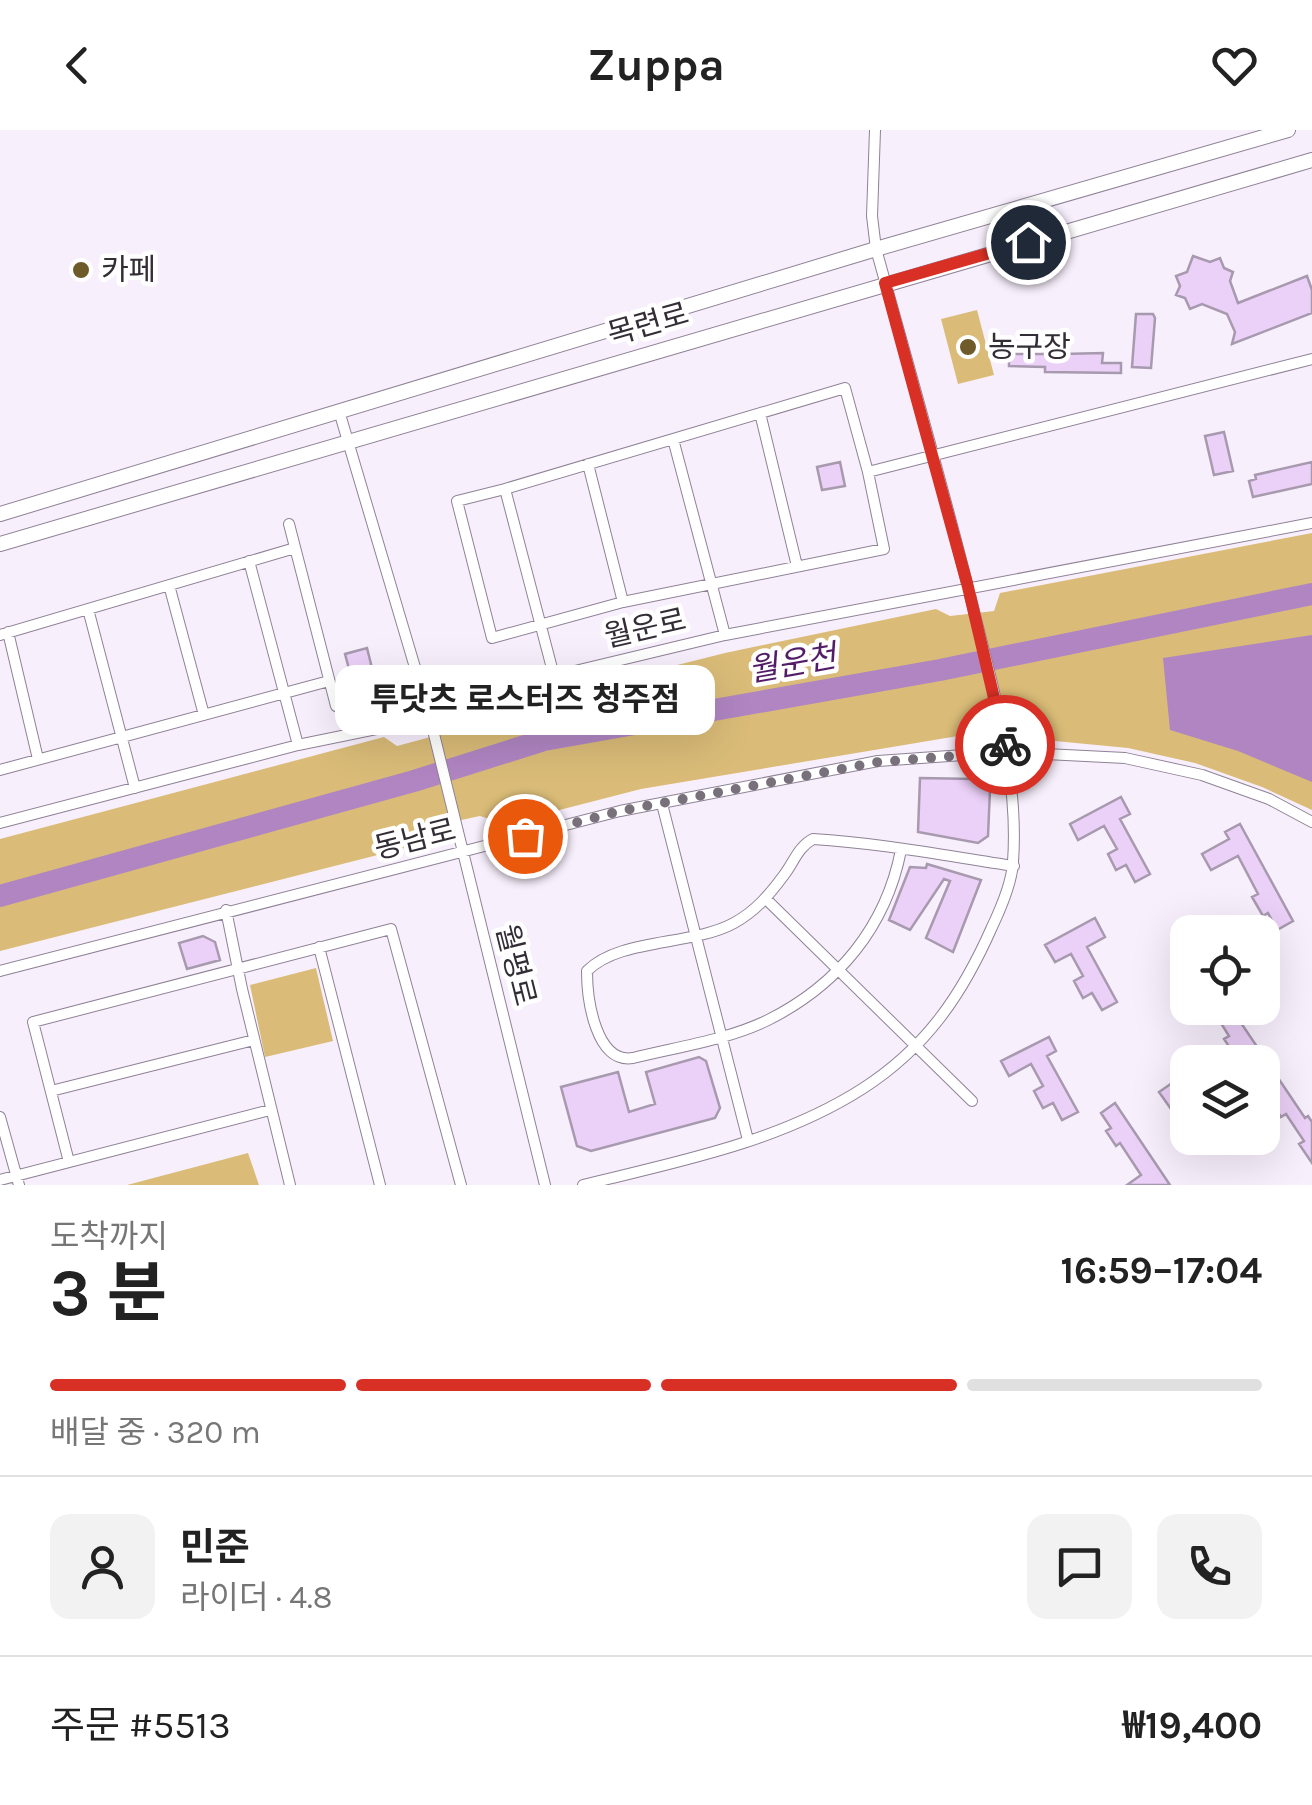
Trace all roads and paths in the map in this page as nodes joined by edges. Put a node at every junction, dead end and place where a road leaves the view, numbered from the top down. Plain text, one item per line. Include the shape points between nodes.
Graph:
1 (875, 130) edge
2 (1288, 130) edge
3 (1312, 160) edge
4 (876, 249) junction
5 (885, 283) junction
6 (1312, 359) edge
7 (339, 410) junction
8 (760, 413) junction
9 (674, 439) junction
10 (348, 440) junction
11 (932, 455) junction
12 (588, 464) junction
13 (868, 472) junction
14 (505, 489) junction
15 (0, 514) edge
16 (1312, 523) edge
17 (288, 524) dead end
18 (0, 544) edge
19 (294, 548) junction
20 (249, 561) junction
21 (798, 566) junction
22 (713, 583) junction
23 (168, 585) junction
24 (968, 587) junction
25 (624, 602) junction
26 (88, 609) junction
27 (540, 624) junction
28 (4, 634) edge
29 (726, 635) junction
30 (554, 676) junction
31 (329, 681) junction
32 (284, 693) junction
33 (336, 706) dead end
34 (204, 714) junction
35 (430, 718) junction
36 (124, 736) junction
37 (298, 745) junction
38 (1006, 752) junction
39 (38, 759) junction
40 (0, 770) edge
41 (135, 788) junction
42 (662, 804) junction
43 (1312, 822) edge
44 (0, 823) edge
45 (901, 850) junction
46 (462, 853) junction
47 (1014, 866) junction
48 (766, 898) junction
49 (226, 910) junction
50 (694, 938) junction
51 (319, 947) junction
52 (238, 968) junction
53 (840, 969) junction
54 (0, 971) edge
55 (720, 1036) junction
56 (254, 1040) junction
57 (914, 1047) junction
58 (52, 1091) junction
59 (972, 1100) dead end
60 (270, 1110) junction
61 (0, 1117) edge
62 (748, 1140) junction
63 (68, 1162) junction
64 (636, 1172) junction
65 (0, 1180) edge
66 (18, 1180) edge
67 (290, 1185) edge
68 (380, 1185) edge
69 (462, 1185) edge
70 (545, 1185) edge
71 (583, 1185) edge
72 (639, 1185) edge

1 - 4 street
2 - 4 street, 목련로
3 - 5 street, 목련로
4 - 5 street
4 - 7 street, 목련로
5 - 10 street, 목련로
5 - 11 street
6 - 11 street
7 - 10 street, 월평로
7 - 15 street, 목련로
8 - 9 street
8 - 13 street via 845,388
8 - 21 street
9 - 12 street
9 - 22 street
10 - 18 street, 목련로
10 - 35 street, 월평로
11 - 13 street
11 - 24 street
12 - 14 street
12 - 25 street
13 - 21 street via 884,549
14 - 27 street
14 - 27 street via 456,501 492,638
16 - 24 street, 월운로
17 - 19 street
19 - 20 street
19 - 31 street
20 - 23 street
20 - 32 street
21 - 22 street
22 - 25 street
22 - 29 street
23 - 26 street
23 - 34 street
24 - 29 street, 월운로
24 - 38 street
25 - 27 street
26 - 28 street
26 - 36 street
27 - 30 street
28 - 39 street
29 - 30 street, 월운로
30 - 35 street, 월운로
31 - 32 street
31 - 33 street
32 - 34 street
32 - 37 street
34 - 36 street
35 - 37 street, 월운로
35 - 46 street, 월평로
36 - 39 street
36 - 41 street
37 - 41 street, 월운로
38 - 42 street, 동남로 via 878,762
38 - 43 street, 동남로 via 1125,758 1202,775
38 - 47 street
39 - 40 street
41 - 44 street, 월운로
42 - 46 street, 동남로
42 - 50 street
45 - 47 street
45 - 48 street via 813,839
45 - 53 street via 880,915
46 - 49 street, 동남로
46 - 70 street, 월평로
47 - 57 street via 958,997
48 - 50 street via 733,924
48 - 53 street
49 - 52 street
49 - 54 street, 동남로
50 - 55 street
50 - 55 street via 597,962 587,989 602,1042 622,1060
51 - 52 street
51 - 68 street
51 - 69 street via 391,929
52 - 56 street
52 - 58 street via 33,1022
53 - 55 street via 812,995
53 - 57 street
55 - 62 street
56 - 58 street
56 - 60 street
57 - 59 street
57 - 62 street via 824,1111
58 - 63 street
60 - 63 street
60 - 67 street
61 - 66 street
62 - 64 street
63 - 66 street
64 - 71 street
64 - 72 street
65 - 66 street

